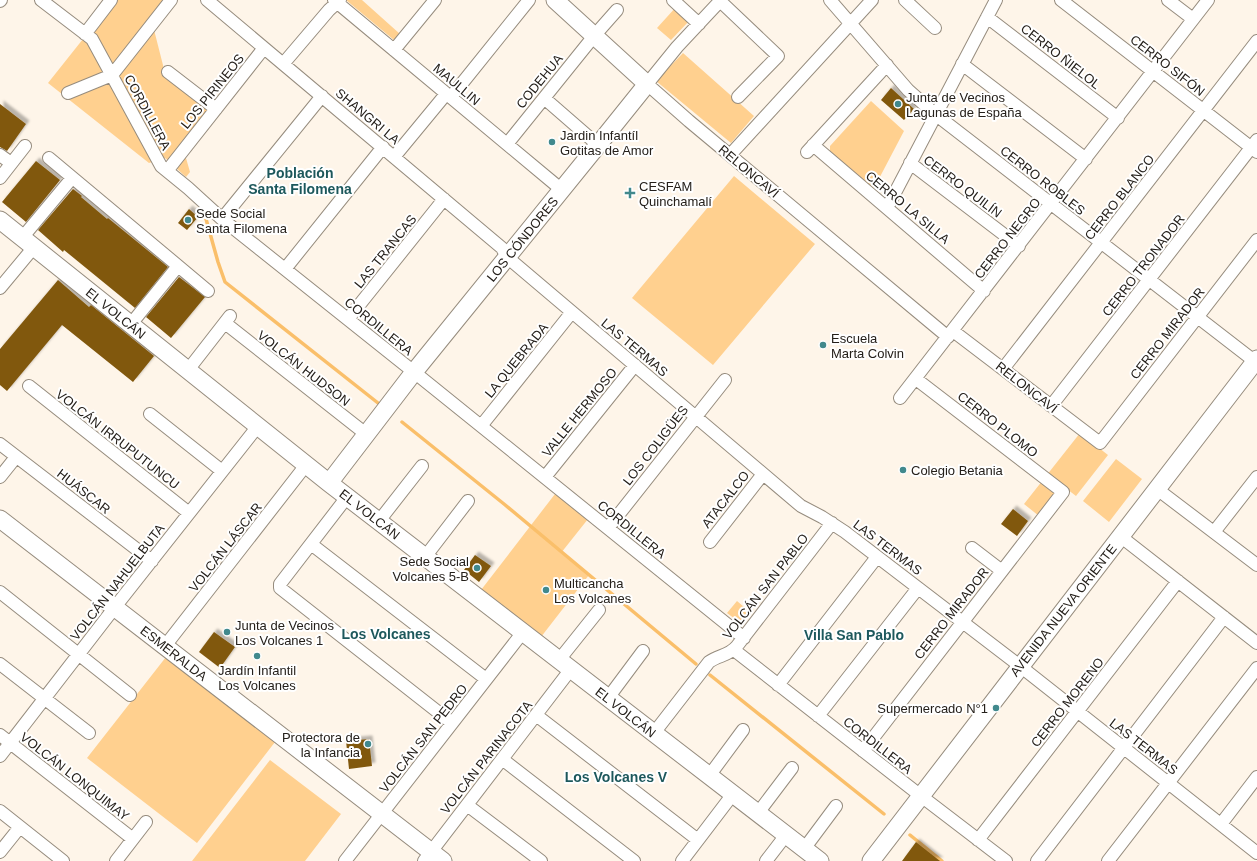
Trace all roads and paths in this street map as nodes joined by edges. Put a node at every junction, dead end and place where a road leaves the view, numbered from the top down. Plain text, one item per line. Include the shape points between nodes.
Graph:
1 (40, 0) edge
2 (111, 0) edge
3 (171, 0) edge
4 (207, 0) edge
5 (435, 0) edge
6 (529, 0) edge
7 (555, 0) edge
8 (673, 0) edge
9 (720, 0) edge
10 (830, 0) edge
11 (872, 0) edge
12 (905, 0) edge
13 (996, 0) edge
14 (1061, 0) edge
15 (1168, 0) edge
16 (1208, 0) edge
17 (337, 1) edge
18 (616, 10) dead end
19 (987, 17) junction
20 (1193, 20) junction
21 (850, 23) junction
22 (699, 24) junction
23 (935, 28) dead end
24 (85, 34) junction
25 (594, 36) junction
26 (1257, 41) edge
27 (264, 48) junction
28 (394, 50) junction
29 (283, 64) junction
30 (962, 64) junction
31 (887, 65) junction
32 (168, 72) dead end
33 (1153, 72) junction
34 (112, 75) junction
35 (647, 84) junction
36 (68, 93) dead end
37 (448, 95) junction
38 (322, 96) junction
39 (738, 97) dead end
40 (544, 98) junction
41 (216, 109) junction
42 (1204, 110) junction
43 (936, 114) junction
44 (1118, 118) junction
45 (507, 144) junction
46 (598, 145) junction
47 (25, 146) dead end
48 (383, 147) junction
49 (1255, 147) edge
50 (0, 155) edge
51 (730, 155) junction
52 (394, 156) junction
53 (49, 158) dead end
54 (1086, 159) junction
55 (910, 163) junction
56 (11, 164) junction
57 (166, 171) junction
58 (0, 178) edge
59 (72, 178) junction
60 (562, 190) junction
61 (444, 199) junction
62 (1051, 204) junction
63 (887, 208) junction
64 (222, 219) junction
65 (0, 220) edge
66 (1257, 240) edge
67 (28, 242) junction
68 (1101, 242) junction
69 (1019, 246) junction
70 (508, 257) junction
71 (178, 266) junction
72 (285, 269) junction
73 (1149, 280) junction
74 (0, 288) edge
75 (208, 291) dead end
76 (984, 291) junction
77 (572, 312) junction
78 (1197, 317) junction
79 (348, 319) junction
80 (131, 324) junction
81 (951, 334) junction
82 (1256, 361) edge
83 (635, 365) junction
84 (1003, 369) junction
85 (188, 370) junction
86 (414, 372) junction
87 (916, 379) junction
88 (725, 380) dead end
89 (29, 386) dead end
90 (900, 398) dead end
91 (1051, 406) junction
92 (150, 414) dead end
93 (696, 417) junction
94 (258, 426) junction
95 (481, 426) junction
96 (366, 434) junction
97 (1100, 443) joint
98 (0, 444) edge
99 (16, 457) junction
100 (306, 465) junction
101 (422, 466) dead end
102 (222, 471) junction
103 (763, 474) junction
104 (0, 477) edge
105 (545, 477) junction
106 (1257, 477) edge
107 (329, 483) junction
108 (1157, 489) junction
109 (1063, 492) joint
110 (347, 497) junction
111 (468, 501) dead end
112 (189, 513) junction
113 (0, 519) edge
114 (379, 521) junction
115 (832, 523) junction
116 (608, 528) junction
117 (1214, 532) junction
118 (1120, 536) junction
119 (710, 542) dead end
120 (311, 544) junction
121 (972, 548) dead end
122 (425, 557) junction
123 (877, 557) junction
124 (152, 561) junction
125 (1257, 565) edge
126 (1002, 571) junction
127 (1178, 581) junction
128 (918, 588) junction
129 (0, 592) edge
130 (115, 607) junction
131 (599, 610) dead end
132 (1224, 617) junction
133 (962, 622) junction
134 (523, 632) junction
135 (744, 638) junction
136 (1257, 644) edge
137 (165, 646) junction
138 (734, 650) junction
139 (643, 651) dead end
140 (79, 653) junction
141 (0, 664) edge
142 (565, 664) junction
143 (1020, 666) junction
144 (1257, 668) edge
145 (486, 679) junction
146 (778, 685) junction
147 (130, 695) dead end
148 (44, 698) junction
149 (608, 698) junction
150 (1077, 711) junction
151 (536, 715) junction
152 (818, 716) junction
153 (452, 723) junction
154 (743, 730) dead end
155 (89, 733) dead end
156 (654, 733) junction
157 (5, 739) edge
158 (1124, 748) junction
159 (862, 751) junction
160 (0, 756) edge
161 (502, 760) junction
162 (792, 768) dead end
163 (709, 776) junction
164 (1257, 777) edge
165 (1169, 784) junction
166 (733, 794) junction
167 (921, 796) junction
168 (467, 805) junction
169 (836, 806) dead end
170 (0, 811) edge
171 (758, 813) junction
172 (381, 814) junction
173 (146, 822) dead end
174 (1221, 824) junction
175 (20, 827) junction
176 (786, 835) junction
177 (133, 839) junction
178 (698, 840) junction
179 (978, 840) junction
180 (804, 848) junction
181 (0, 852) edge
182 (1257, 853) edge
183 (433, 858) edge
184 (63, 861) edge
185 (116, 861) edge
186 (345, 861) edge
187 (541, 861) edge
188 (634, 861) edge
189 (682, 861) edge
190 (766, 861) edge
191 (820, 861) edge
192 (871, 861) edge
193 (1006, 861) edge
194 (1037, 861) edge
195 (1108, 861) edge

1 - 24 street, CORDILLERA
2 - 24 street
3 - 34 street
4 - 27 street, SHANGRI LA
5 - 28 street
6 - 37 street
7 - 25 street, RELONCAVÍ
8 - 22 street
9 - 22 street, LOS CÓNDORES
9 - 39 street via 778,56
10 - 21 street, CERRO ROBLES
11 - 21 street
12 - 23 street
13 - 19 street
14 - 33 street, CERRO SIFÓN
15 - 20 street
16 - 20 street, CERRO NEGRO
17 - 28 street, MAULLIN
17 - 29 street
18 - 25 street, CODEHUA
19 - 30 street
19 - 44 street, CERRO ÑIELOL
20 - 33 street, CERRO NEGRO
21 - 31 street, CERRO ROBLES
21 - 51 street
22 - 35 street, LOS CÓNDORES
24 - 34 street, CORDILLERA via 92,39
25 - 35 street, RELONCAVÍ
25 - 40 street, CODEHUA
26 - 42 street, CERRO BLANCO
27 - 29 street, SHANGRI LA
27 - 41 street, LOS PIRINEOS
28 - 37 street, MAULLIN
29 - 38 street, SHANGRI LA
30 - 43 street
30 - 54 street
31 - 43 street, CERRO ROBLES via 908,90
31 - 63 street, CERRO LA SILLA via 810,149
32 - 41 street
33 - 42 street, CERRO SIFÓN
33 - 44 street, CERRO NEGRO
34 - 36 street
34 - 57 street, CORDILLERA
35 - 46 street, LOS CÓNDORES
35 - 51 street, RELONCAVÍ
37 - 45 street, MAULLIN
37 - 52 street
38 - 48 street, SHANGRI LA
38 - 64 street
40 - 45 street, CODEHUA
40 - 46 street
41 - 57 street, LOS PIRINEOS
42 - 49 street, CERRO SIFÓN
42 - 68 street, CERRO BLANCO
43 - 55 street
43 - 62 street, CERRO ROBLES
44 - 54 street, CERRO NEGRO
45 - 60 street, MAULLIN
46 - 60 street, LOS CÓNDORES
47 - 56 street
48 - 52 street, SHANGRI LA
48 - 72 street
49 - 73 street, CERRO TRONADOR
50 - 56 street
51 - 81 street, RELONCAVÍ
52 - 61 street, SHANGRI LA
53 - 59 street
54 - 62 street, CERRO NEGRO
55 - 63 street
55 - 69 street, CERRO QUILÍN
56 - 58 street
57 - 64 street, CORDILLERA
59 - 67 street
59 - 71 street
60 - 70 street, LOS CÓNDORES
61 - 70 street, SHANGRI LA via 502,248
61 - 79 street, LAS TRANCAS
62 - 68 street, CERRO ROBLES
62 - 69 street, CERRO NEGRO
63 - 76 street, CERRO LA SILLA
64 - 72 street, CORDILLERA
65 - 67 street, EL VOLCÁN
66 - 78 street, CERRO MIRADOR
67 - 74 street
67 - 80 street, EL VOLCÁN
68 - 73 street, CERRO ROBLES
68 - 84 street, CERRO BLANCO
69 - 76 street, CERRO NEGRO
70 - 77 street, LAS TERMAS
70 - 86 street, LOS CÓNDORES
71 - 75 street
71 - 80 street
72 - 79 street, CORDILLERA
73 - 78 street, CERRO ROBLES
73 - 91 street, CERRO TRONADOR
76 - 81 street, CERRO NEGRO
77 - 83 street, LAS TERMAS
77 - 95 street, LA QUEBRADA
78 - 82 street, CERRO ROBLES
78 - 97 street, CERRO MIRADOR
79 - 86 street, CORDILLERA
80 - 85 street, EL VOLCÁN
81 - 84 street, RELONCAVÍ
81 - 87 street, CERRO NEGRO
82 - 108 street, AVENIDA NUEVA ORIENTE
83 - 93 street, LAS TERMAS
83 - 105 street, VALLE HERMOSO
84 - 91 street, RELONCAVÍ
85 - 94 street, EL VOLCÁN
85 - 96 street, VOLCÁN HUDSON via 228,320
86 - 95 street, CORDILLERA
86 - 96 street, LOS CÓNDORES
87 - 90 street, CERRO NEGRO
87 - 109 street, CERRO PLOMO
88 - 93 street, LOS COLIGÜES
89 - 112 street, VOLCÁN IRRUPUTUNCU
91 - 97 street, RELONCAVÍ
92 - 102 street
93 - 103 street, LAS TERMAS
93 - 116 street, LOS COLIGÜES
94 - 100 street, EL VOLCÁN
94 - 102 street, VOLCÁN NAHUELBUTA
95 - 105 street, CORDILLERA
96 - 107 street, LOS CÓNDORES
98 - 99 street, HUÁSCAR
99 - 104 street
99 - 124 street, HUÁSCAR
100 - 107 street, EL VOLCÁN
100 - 137 street, VOLCÁN LÁSCAR
101 - 114 street
102 - 112 street, VOLCÁN NAHUELBUTA
103 - 115 street, LAS TERMAS via 805,509
103 - 119 street, ATACALCO
105 - 116 street, CORDILLERA
106 - 117 street
107 - 110 street, EL VOLCÁN
108 - 117 street
108 - 118 street, AVENIDA NUEVA ORIENTE
109 - 126 street, CERRO MIRADOR
110 - 114 street, EL VOLCÁN
110 - 120 street
111 - 122 street
112 - 124 street, VOLCÁN NAHUELBUTA
113 - 130 street, ESMERALDA
114 - 122 street, EL VOLCÁN
115 - 123 street, LAS TERMAS
115 - 135 street, VOLCÁN SAN PABLO
116 - 135 street, CORDILLERA
117 - 125 street
118 - 127 street
118 - 143 street, AVENIDA NUEVA ORIENTE
120 - 145 street
120 - 153 street via 280,586 282,590
121 - 126 street
122 - 134 street, EL VOLCÁN
123 - 128 street, LAS TERMAS
123 - 146 street
124 - 130 street, VOLCÁN NAHUELBUTA
126 - 133 street, CERRO MIRADOR
127 - 132 street
127 - 150 street, CERRO MORENO
128 - 133 street, LAS TERMAS
128 - 152 street
129 - 140 street
130 - 137 street, ESMERALDA
130 - 140 street, VOLCÁN NAHUELBUTA
131 - 142 street, VOLCÁN PARINACOTA
132 - 136 street
132 - 158 street
133 - 143 street, LAS TERMAS
133 - 159 street, CERRO MIRADOR
134 - 142 street, EL VOLCÁN
134 - 145 street, VOLCÁN SAN PEDRO
135 - 138 street, VOLCÁN SAN PABLO
137 - 172 street, ESMERALDA
138 - 146 street, CORDILLERA
138 - 156 street, VOLCÁN SAN PABLO via 709,662
139 - 149 street
140 - 147 street
140 - 148 street, VOLCÁN NAHUELBUTA
141 - 148 street
142 - 149 street, EL VOLCÁN
142 - 151 street, VOLCÁN PARINACOTA
143 - 150 street, LAS TERMAS
143 - 167 street, AVENIDA NUEVA ORIENTE
144 - 165 street
145 - 153 street, VOLCÁN SAN PEDRO
146 - 152 street, CORDILLERA
148 - 155 street
148 - 157 street, VOLCÁN NAHUELBUTA
149 - 156 street, EL VOLCÁN
150 - 158 street, LAS TERMAS
150 - 179 street, CERRO MORENO
151 - 161 street, VOLCÁN PARINACOTA
151 - 178 street
152 - 159 street, CORDILLERA
153 - 172 street, VOLCÁN SAN PEDRO
154 - 163 street
156 - 163 street, EL VOLCÁN
157 - 160 street, VOLCÁN NAHUELBUTA
157 - 177 street, VOLCÁN LONQUIMAY
158 - 165 street, LAS TERMAS
158 - 194 street
159 - 167 street, CORDILLERA
161 - 168 street, VOLCÁN PARINACOTA
161 - 188 street
162 - 171 street
163 - 166 street, EL VOLCÁN
164 - 174 street
165 - 174 street, LAS TERMAS
165 - 195 street
166 - 171 street, EL VOLCÁN
166 - 178 street
167 - 179 street, CORDILLERA
167 - 192 street, AVENIDA NUEVA ORIENTE
168 - 183 street, VOLCÁN PARINACOTA
168 - 187 street
169 - 180 street
170 - 175 street
171 - 176 street, EL VOLCÁN
172 - 183 street, ESMERALDA
172 - 186 street, VOLCÁN SAN PEDRO
173 - 177 street
174 - 182 street, LAS TERMAS
175 - 181 street
175 - 184 street
176 - 180 street, EL VOLCÁN
176 - 190 street
177 - 185 street
178 - 189 street
179 - 193 street, CORDILLERA
180 - 191 street, EL VOLCÁN

